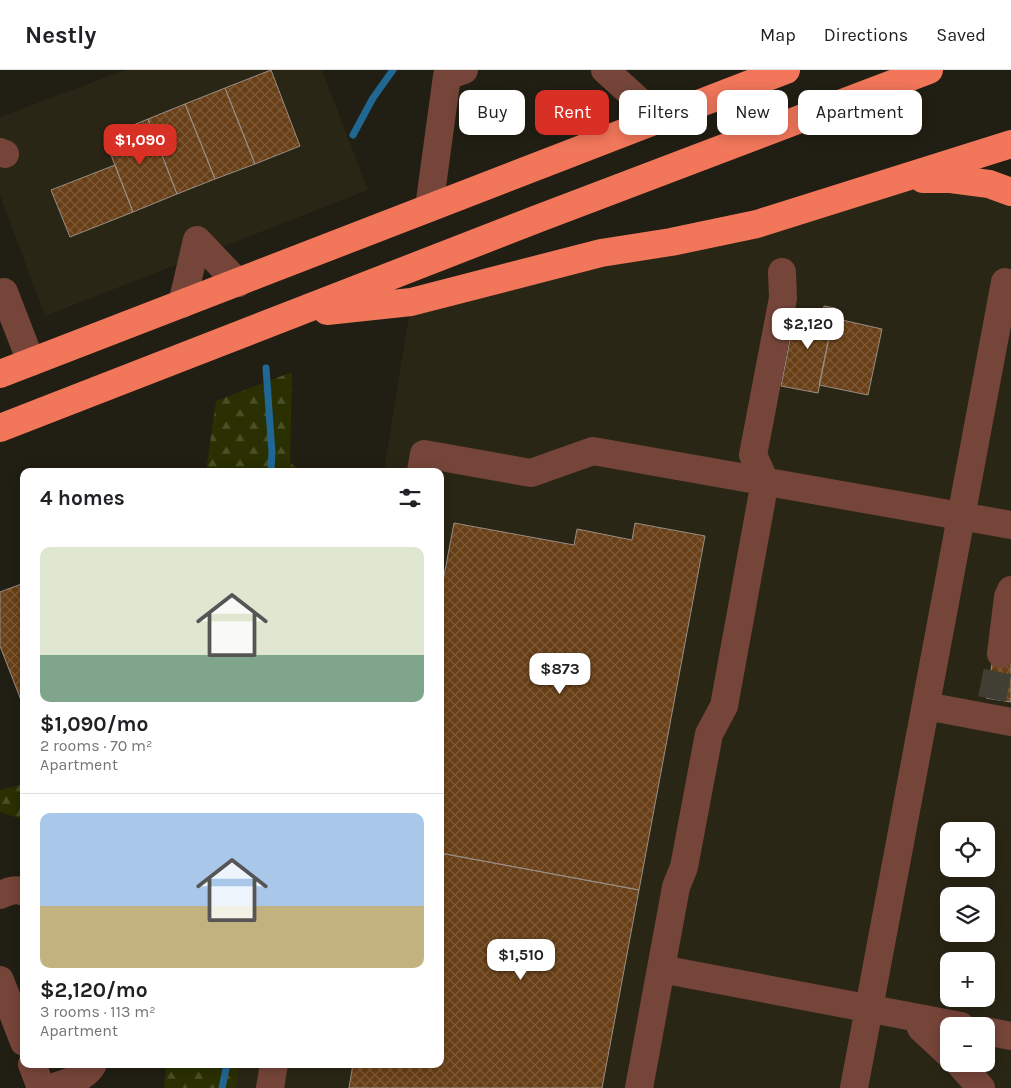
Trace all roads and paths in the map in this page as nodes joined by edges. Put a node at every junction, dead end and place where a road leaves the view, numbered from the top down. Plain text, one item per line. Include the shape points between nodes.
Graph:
1 (464, 70) edge
2 (605, 70) edge
3 (762, 70) edge
4 (786, 70) edge
5 (929, 70) edge
6 (627, 90) edge
7 (707, 98) edge
8 (707, 101) edge
9 (619, 134) edge
10 (1011, 144) edge
11 (899, 180) junction
12 (1011, 192) edge
13 (429, 208) junction
14 (782, 272) dead end
15 (1005, 282) dead end
16 (238, 283) junction
17 (2, 293) edge
18 (182, 304) junction
19 (293, 314) junction
20 (31, 362) junction
21 (0, 374) edge
22 (0, 428) edge
23 (422, 468) edge
24 (765, 481) junction
25 (961, 516) junction
26 (1011, 525) edge
27 (1011, 590) edge
28 (1001, 654) tunnel mouth
29 (926, 706) junction
30 (996, 712) edge
31 (20, 890) edge
32 (0, 895) edge
33 (661, 969) junction
34 (0, 980) edge
35 (869, 1008) junction
36 (918, 1018) junction
37 (940, 1022) edge
38 (20, 1032) edge
39 (995, 1033) edge
40 (1011, 1036) edge
41 (940, 1046) edge
42 (34, 1068) edge
43 (91, 1068) edge
44 (273, 1068) edge
45 (967, 1072) edge
46 (41, 1088) edge
47 (52, 1088) edge
48 (270, 1088) edge
49 (639, 1088) edge
50 (854, 1088) edge
51 (981, 1088) edge

1 - 13 lane via 447,76
2 - 6 lane
3 - 7 highway
4 - 8 highway
5 - 19 highway
9 - 13 highway
10 - 11 highway
11 - 12 highway via 951,179 989,184
11 - 19 highway via 757,224 601,254 411,302
13 - 16 highway
14 - 24 lane via 783,298 753,454
15 - 25 lane
16 - 18 highway
16 - 18 lane via 195,233
17 - 20 lane
18 - 20 highway
19 - 22 highway
20 - 21 highway
23 - 24 lane via 424,454 531,474 593,451
24 - 25 lane
24 - 33 lane via 724,706 709,734
25 - 26 lane
25 - 29 lane
27 - 28 lane
29 - 30 lane
29 - 35 lane
31 - 32 lane
33 - 35 lane
33 - 49 lane
34 - 38 lane
35 - 36 lane
35 - 50 lane
36 - 37 lane
36 - 41 lane via 921,1028
39 - 40 lane
42 - 46 lane
43 - 47 lane via 80,1078
44 - 48 lane
45 - 51 lane

